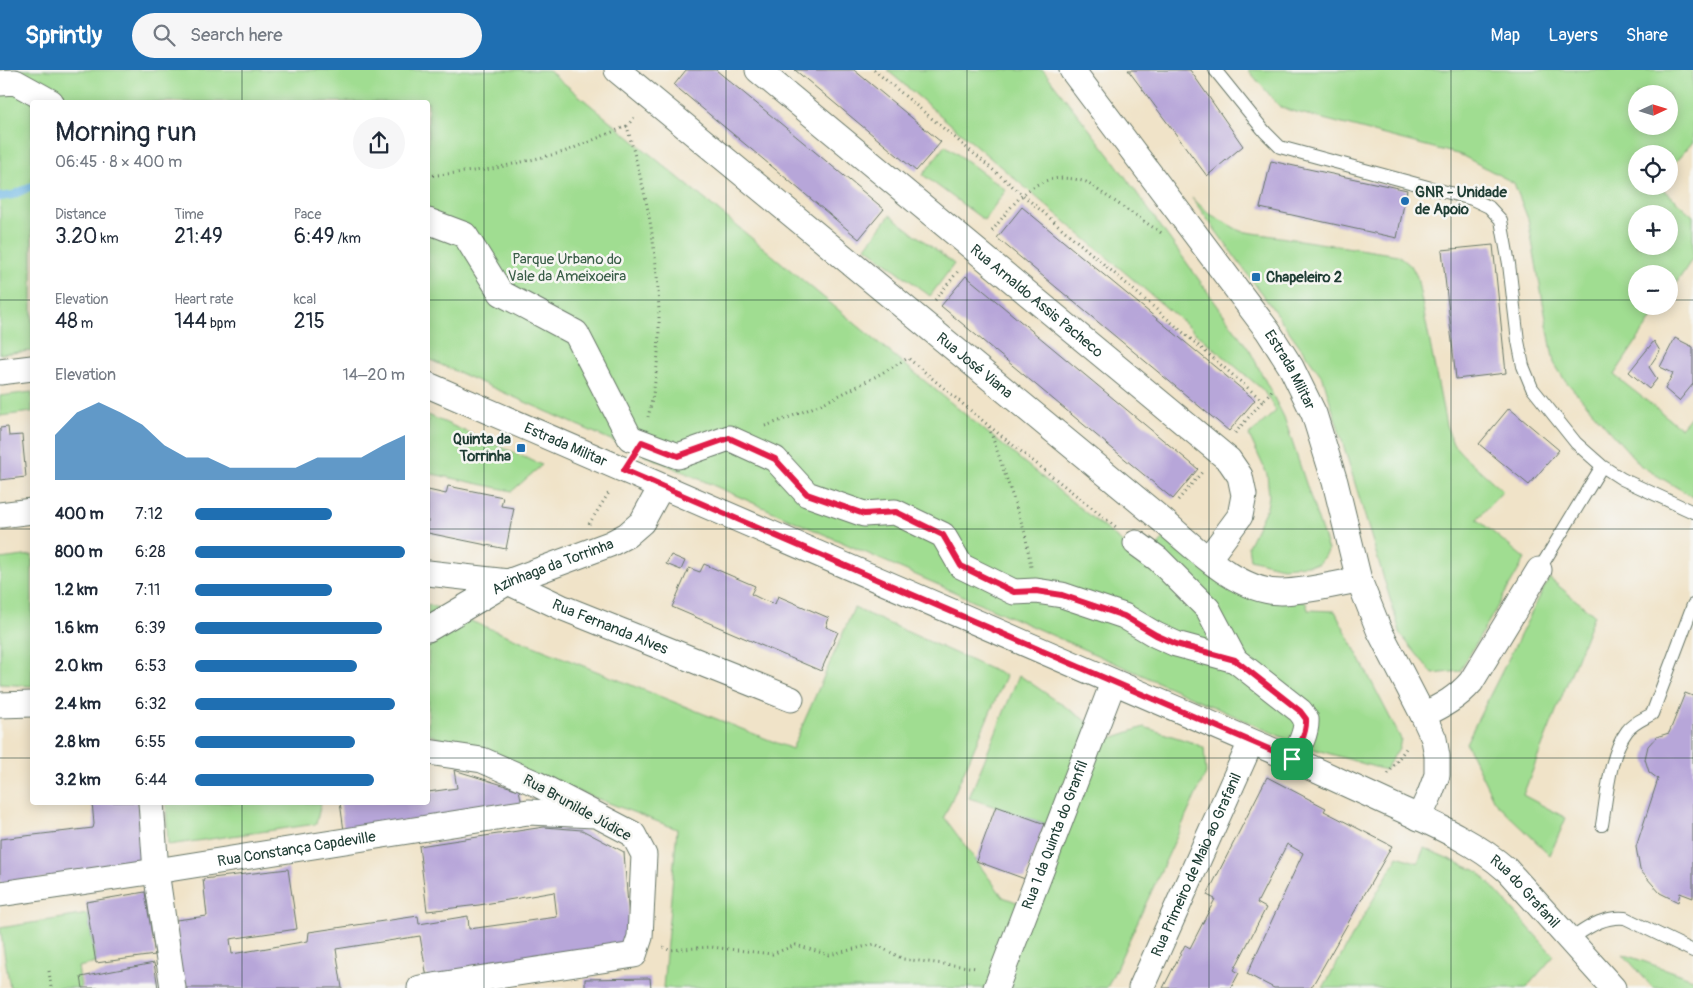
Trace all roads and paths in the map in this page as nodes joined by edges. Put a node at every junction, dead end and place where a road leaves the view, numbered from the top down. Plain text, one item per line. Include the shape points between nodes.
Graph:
1 (616, 70) edge
2 (758, 70) edge
3 (874, 70) edge
4 (1072, 70) edge
5 (1215, 70) edge
6 (0, 83) edge
7 (46, 100) edge
8 (653, 100) junction
9 (627, 126) junction
10 (430, 176) edge
11 (1023, 194) junction
12 (1019, 198) dead end
13 (430, 222) edge
14 (1202, 243) junction
15 (30, 368) edge
16 (0, 372) edge
17 (430, 386) edge
18 (1262, 401) dead end
19 (989, 426) junction
20 (729, 438) junction
21 (642, 442) junction
22 (1602, 466) junction
23 (624, 470) junction
24 (661, 487) junction
25 (30, 511) edge
26 (1693, 512) edge
27 (0, 515) edge
28 (1136, 543) joint
29 (591, 552) junction
30 (1209, 558) junction
31 (1538, 570) joint
32 (430, 573) edge
33 (1359, 580) junction
34 (508, 582) junction
35 (1036, 591) junction
36 (1693, 605) edge
37 (430, 628) edge
38 (1235, 660) junction
39 (1112, 683) junction
40 (791, 699) dead end
41 (30, 704) edge
42 (0, 705) edge
43 (1423, 715) junction
44 (1407, 738) dead end
45 (1251, 742) junction
46 (430, 752) edge
47 (1292, 759) junction
48 (1385, 778) dead end
49 (151, 805) edge
50 (595, 815) junction
51 (1419, 818) junction
52 (1602, 825) dead end
53 (156, 871) junction
54 (0, 894) edge
55 (640, 937) junction
56 (1569, 940) junction
57 (1693, 951) edge
58 (49, 971) dead end
59 (999, 980) edge
60 (51, 988) edge
61 (173, 988) edge
62 (420, 988) edge
63 (1141, 988) edge
64 (1612, 988) edge

1 - 8 street, Rua José Viana
2 - 30 street, Rua Arnaldo Assis Pacheco via 1229,460 1240,476 1244,495 1240,516
3 - 11 path
4 - 14 street, Estrada Militar
5 - 22 lane via 1280,147 1472,199 1489,207 1501,220 1518,341 1532,388 1576,443
6 - 7 street via 15,82
8 - 9 path
8 - 30 street, Rua José Viana
9 - 10 path via 564,152 492,169
9 - 21 path via 652,232 659,290 659,348 652,402
11 - 12 path
11 - 14 path via 1040,182 1072,178 1086,182 1159,233
11 - 18 path
13 - 21 street via 465,235 500,293 576,333 630,438
14 - 33 street, Estrada Militar via 1268,331 1291,367 1314,414
15 - 16 street
17 - 23 street, Estrada Militar
19 - 20 path via 908,358 824,404
19 - 28 path
19 - 35 path via 1025,533
20 - 21 street via 678,456
20 - 35 street via 775,459 807,494 864,514 896,512 943,535 961,566 1014,592
22 - 26 lane via 1622,479
22 - 31 lane
23 - 24 street, Estrada Militar
23 - 29 path via 584,531
24 - 29 street, Azinhaga da Torrinha via 642,522 627,535
24 - 39 street, Estrada Militar
25 - 27 street
28 - 38 street via 1158,559 1208,610
29 - 34 street, Azinhaga da Torrinha
30 - 33 street, Rua José Viana via 1236,579 1266,590 1281,592
31 - 43 street via 1471,682 1452,701
32 - 34 street, Rua Fernanda Alves
33 - 43 street, Estrada Militar via 1379,630
34 - 37 street, Azinhaga da Torrinha
34 - 40 street, Rua Fernanda Alves via 561,608
35 - 38 street via 1062,595 1116,613 1176,644
36 - 52 lane via 1652,714 1627,731 1614,756
38 - 47 street via 1306,719 1300,747
39 - 45 street, Estrada Militar
39 - 59 street, Rua 1 da Quinta do Granfil
41 - 42 street
43 - 51 street, Estrada Militar via 1434,739 1437,756 1436,775
44 - 48 path via 1408,748
45 - 47 street, Estrada Militar
45 - 63 street, Rua Primeiro de Maio ao Grafanil
46 - 50 street, Rua Brunilde Júdice via 482,760
47 - 51 street, Estrada Militar
49 - 53 street
50 - 53 street, Rua Constança Capdeville via 528,812
50 - 55 street, Rua Brunilde Júdice via 633,834 644,855
51 - 56 street, Rua do Grafanil via 1463,839 1494,859
53 - 54 street, Rua Constança Capdeville
53 - 61 street
55 - 59 path via 669,950 711,948 772,954 796,945 829,955 874,944 903,959
55 - 62 street, Rua Brunilde Júdice via 634,955
56 - 57 lane via 1603,920 1625,918
56 - 64 street, Rua do Grafanil
58 - 60 path

